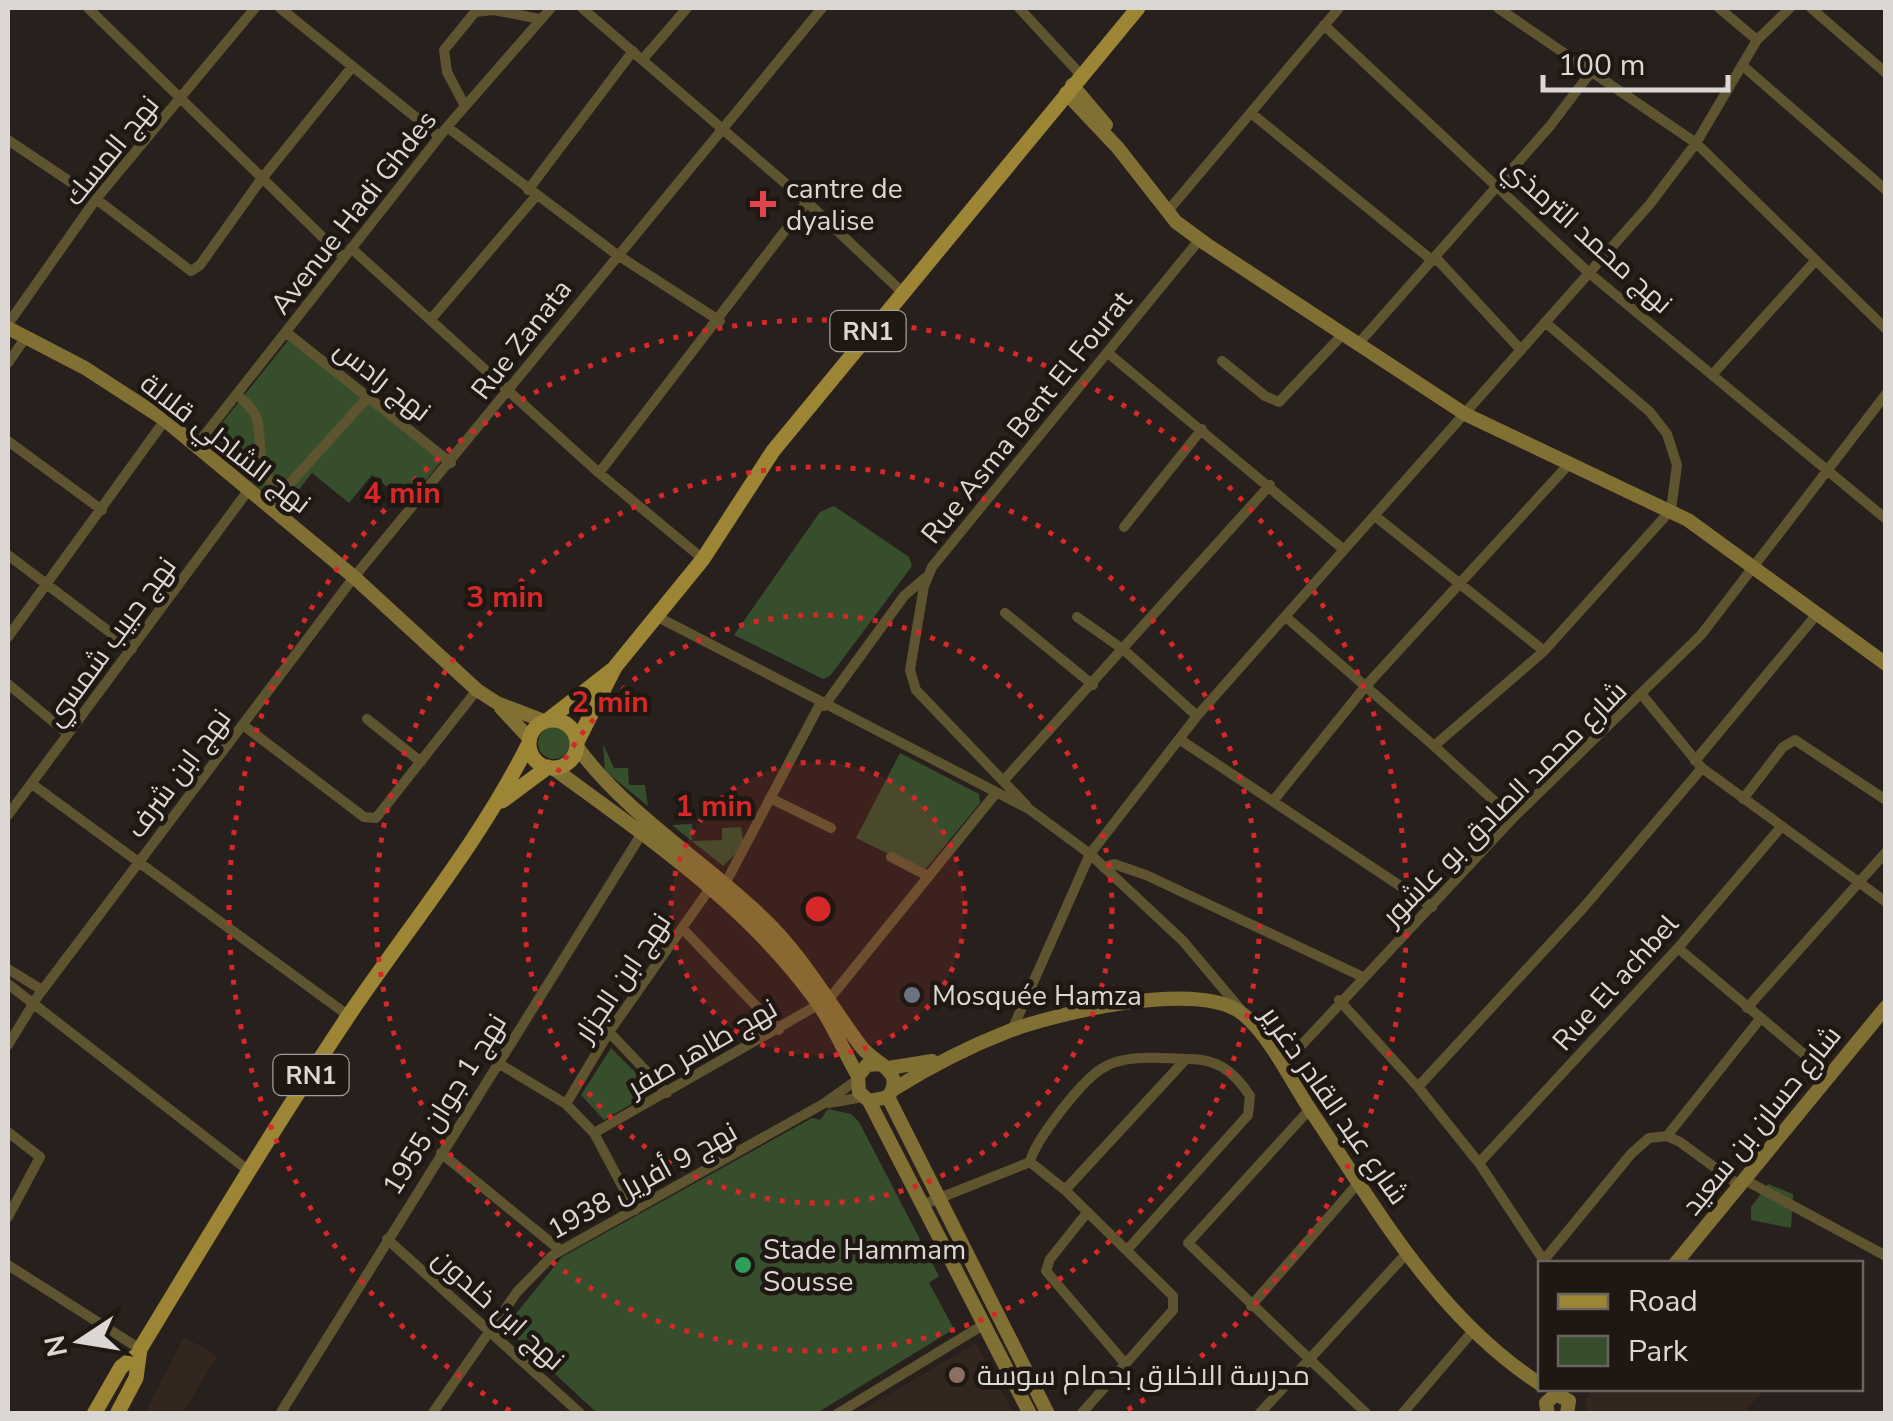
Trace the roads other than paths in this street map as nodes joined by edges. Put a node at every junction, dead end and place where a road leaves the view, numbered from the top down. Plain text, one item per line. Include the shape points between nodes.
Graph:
1 (88, 8) edge
2 (255, 8) edge
3 (280, 8) edge
4 (551, 8) edge
5 (582, 8) edge
6 (687, 8) edge
7 (822, 8) edge
8 (1019, 8) edge
9 (1138, 8) edge
10 (1339, 8) edge
11 (1498, 8) edge
12 (1719, 8) edge
13 (1790, 8) edge
14 (1810, 8) edge
15 (540, 20) junction
16 (1324, 26) junction
17 (1757, 40) junction
18 (633, 51) junction
19 (643, 59) junction
20 (352, 66) junction
21 (1742, 66) junction
22 (1591, 72) junction
23 (1886, 73) edge
24 (1073, 85) junction
25 (181, 100) junction
26 (465, 106) junction
27 (1251, 113) junction
28 (721, 126) junction
29 (443, 132) junction
30 (8, 140) edge
31 (1696, 143) junction
32 (260, 180) junction
33 (1500, 185) junction
34 (1886, 190) edge
35 (532, 193) junction
36 (96, 199) junction
37 (808, 202) junction
38 (1166, 212) junction
39 (1200, 239) junction
40 (348, 253) junction
41 (616, 254) junction
42 (1435, 259) junction
43 (1816, 260) junction
44 (1588, 272) junction
45 (901, 291) junction
46 (432, 318) junction
47 (720, 321) junction
48 (1545, 322) junction
49 (8, 326) edge
50 (1886, 329) edge
51 (286, 333) junction
52 (1344, 333) junction
53 (26, 337) junction
54 (1359, 343) junction
55 (1521, 350) junction
56 (1108, 353) junction
57 (1222, 361) dead end
58 (8, 364) edge
59 (1712, 374) junction
60 (510, 390) junction
61 (237, 394) junction
62 (1886, 394) edge
63 (368, 398) junction
64 (1465, 414) junction
65 (165, 420) junction
66 (1202, 429) junction
67 (8, 441) edge
68 (195, 447) junction
69 (451, 463) junction
70 (1570, 463) junction
71 (599, 473) junction
72 (1826, 474) junction
73 (1270, 485) junction
74 (247, 492) junction
75 (102, 510) junction
76 (1671, 510) junction
77 (1375, 516) junction
78 (1886, 519) edge
79 (1124, 527) dead end
80 (1343, 549) junction
81 (8, 555) edge
82 (702, 559) junction
83 (1755, 569) junction
84 (929, 574) junction
85 (354, 577) junction
86 (1462, 582) junction
87 (45, 584) junction
88 (1005, 613) dead end
89 (1816, 614) junction
90 (654, 616) junction
91 (1078, 617) dead end
92 (1286, 618) junction
93 (8, 637) edge
94 (132, 649) junction
95 (1124, 650) junction
96 (1544, 651) junction
97 (1886, 664) edge
98 (615, 667) junction
99 (8, 684) edge
100 (1093, 685) junction
101 (1364, 688) junction
102 (476, 690) junction
103 (1642, 696) junction
104 (497, 704) junction
105 (822, 705) junction
106 (1197, 716) junction
107 (367, 719) dead end
108 (546, 721) junction
109 (243, 724) junction
110 (68, 734) junction
111 (1179, 740) junction
112 (530, 741) junction
113 (577, 745) junction
114 (1434, 746) junction
115 (421, 762) junction
116 (1699, 764) junction
117 (551, 768) junction
118 (1005, 779) junction
119 (32, 784) junction
120 (996, 792) junction
121 (770, 798) junction
122 (1743, 799) junction
123 (1886, 800) edge
124 (1273, 801) junction
125 (499, 804) junction
126 (1029, 809) junction
127 (8, 815) edge
128 (1513, 818) junction
129 (646, 827) junction
130 (1781, 827) junction
131 (830, 828) dead end
132 (1886, 852) edge
133 (1090, 854) junction
134 (891, 857) dead end
135 (141, 860) junction
136 (1104, 868) junction
137 (928, 876) junction
138 (717, 883) junction
139 (1856, 883) junction
140 (1886, 902) edge
141 (1432, 907) junction
142 (682, 928) junction
143 (1678, 948) junction
144 (8, 969) edge
145 (1364, 977) junction
146 (8, 984) edge
147 (38, 996) junction
148 (1339, 1000) junction
149 (825, 1001) junction
150 (1886, 1007) edge
151 (1747, 1008) junction
152 (1244, 1015) junction
153 (348, 1016) junction
154 (1760, 1018) junction
155 (780, 1030) junction
156 (1012, 1030) junction
157 (609, 1032) junction
158 (8, 1045) edge
159 (942, 1059) junction
160 (1186, 1059) junction
161 (498, 1063) junction
162 (885, 1066) junction
163 (1282, 1066) junction
164 (1830, 1076) junction
165 (857, 1078) junction
166 (1418, 1087) junction
167 (667, 1093) junction
168 (891, 1093) junction
169 (866, 1099) junction
170 (566, 1104) junction
171 (823, 1104) junction
172 (1310, 1108) junction
173 (8, 1132) edge
174 (594, 1134) junction
175 (1667, 1136) junction
176 (440, 1153) junction
177 (1030, 1162) junction
178 (1479, 1164) junction
179 (249, 1171) junction
180 (1360, 1181) junction
181 (1742, 1184) junction
182 (1065, 1190) junction
183 (929, 1202) junction
184 (634, 1210) junction
185 (1086, 1214) junction
186 (8, 1217) edge
187 (387, 1239) junction
188 (560, 1250) junction
189 (1127, 1250) junction
190 (1407, 1253) junction
191 (1886, 1256) edge
192 (1544, 1261) edge
193 (1546, 1261) edge
194 (1678, 1261) edge
195 (8, 1265) edge
196 (1251, 1306) junction
197 (983, 1325) junction
198 (492, 1330) junction
199 (1472, 1332) junction
200 (139, 1352) junction
201 (1122, 1360) dead end
202 (1309, 1360) junction
203 (1514, 1367) junction
204 (1538, 1383) edge
205 (1563, 1401) edge
206 (1545, 1412) edge
207 (94, 1414) edge
208 (117, 1414) edge
209 (280, 1414) edge
210 (432, 1414) edge
211 (581, 1414) edge
212 (836, 1414) edge
213 (1030, 1414) edge
214 (1048, 1414) edge
215 (1080, 1414) edge
216 (1259, 1414) edge
217 (1367, 1414) edge
218 (1402, 1414) edge

1 - 25 street
2 - 25 street, نهج المسك
3 - 20 street
4 - 15 street, Avenue Hadi Ghdes
5 - 18 street
6 - 19 street
7 - 28 street
8 - 24 street
9 - 24 main road, RN1
10 - 16 street
11 - 22 street
12 - 17 street
13 - 17 street
14 - 23 street
15 - 26 street, Avenue Hadi Ghdes
15 - 26 street via 475,12 444,50 443,63
16 - 27 street
16 - 33 street, نهج محمد الترمذي
17 - 21 street
18 - 19 street
18 - 35 street
19 - 28 street
20 - 29 street
20 - 32 street
21 - 31 street
21 - 34 street
22 - 31 street
22 - 33 street
24 - 38 street
24 - 45 main road, RN1
25 - 32 street
25 - 36 street, نهج المسك
26 - 29 street, Avenue Hadi Ghdes
27 - 38 street
27 - 42 street
28 - 37 street
28 - 41 street, Rue Zanata
29 - 35 street
29 - 40 street, Avenue Hadi Ghdes
30 - 36 street
31 - 43 street
31 - 44 street
32 - 36 street via 190,271
32 - 40 street
33 - 42 street
33 - 44 street, نهج محمد الترمذي
35 - 41 street
35 - 46 street
36 - 49 street, نهج المسك
37 - 45 street
37 - 47 street
38 - 39 street
39 - 52 street
39 - 56 street, Rue Asma Bent El Fourat
40 - 46 street
40 - 51 street, Avenue Hadi Ghdes
41 - 47 street
41 - 60 street, Rue Zanata
42 - 54 street
42 - 55 street
43 - 50 street
43 - 59 street
44 - 48 street
44 - 59 street, نهج محمد الترمذي
45 - 82 main road, RN1 via 773,451
46 - 60 street
47 - 71 street
48 - 55 street
48 - 76 street via 1637,400 1666,434 1677,465
49 - 53 street, نهج الشادلي قلالة
51 - 61 street, Avenue Hadi Ghdes
51 - 63 street, نهج رادس
52 - 54 street
52 - 57 street via 1279,402
53 - 58 street
53 - 65 street, نهج الشادلي قلالة
54 - 64 street
55 - 64 street
56 - 66 street
56 - 84 street, Rue Asma Bent El Fourat
59 - 72 street, نهج محمد الترمذي
60 - 69 street, Rue Zanata
60 - 71 street
61 - 63 street via 256,416 266,471 284,490
61 - 68 street, Avenue Hadi Ghdes
62 - 72 street
63 - 69 street, نهج رادس
64 - 70 street
64 - 77 street
65 - 68 street, نهج الشادلي قلالة
65 - 75 street
66 - 73 street
66 - 79 street
67 - 75 street
68 - 74 street, نهج الشادلي قلالة
69 - 85 street, Rue Zanata
70 - 76 street
70 - 86 street
71 - 82 street
72 - 78 street, نهج محمد الترمذي
72 - 83 street, شارع محمد الصادق بو عاشور
73 - 80 street
73 - 95 street
74 - 85 street, نهج الشادلي قلالة
74 - 94 street, نهج حبيب شمسي
75 - 87 street
76 - 83 street
76 - 96 street
77 - 80 street
77 - 86 street
80 - 92 street
81 - 87 street
82 - 90 main road, RN1
83 - 89 street
83 - 103 street, شارع محمد الصادق بو عاشور
84 - 105 street, نهج ابن الجزار via 904,596
84 - 118 street, Rue Asma Bent El Fourat via 910,670 916,690
85 - 102 street, نهج الشادلي قلالة
85 - 109 street, نهج ابن شرف
86 - 96 street
86 - 101 street
87 - 93 street
87 - 94 street
88 - 100 street
89 - 97 street
89 - 116 street
90 - 98 main road, RN1
90 - 105 street
91 - 95 street
92 - 101 street
92 - 106 street
94 - 110 street, نهج حبيب شمسي
95 - 100 street
95 - 106 street
96 - 114 street
98 - 108 main road, RN1
98 - 113 main road, RN1
99 - 110 street
100 - 118 street
101 - 114 street
101 - 124 street
102 - 104 street, نهج الشادلي قلالة
102 - 115 street
103 - 116 street
103 - 128 street, شارع محمد الصادق بو عاشور
104 - 108 street
104 - 112 street
105 - 120 street
105 - 121 street, نهج ابن الجزار
106 - 111 street
107 - 115 street
108 - 112 main road, RN1
108 - 113 main road via 566,723
109 - 115 street via 370,818 380,815
109 - 135 street, نهج ابن شرف
110 - 119 street, نهج حبيب شمسي
111 - 124 street
111 - 133 street
112 - 117 main road via 534,759
112 - 125 main road, RN1
113 - 117 main road, RN1 via 569,762
113 - 129 street
114 - 128 street
116 - 122 street
116 - 166 street via 1584,907
117 - 125 main road, RN1
117 - 129 street
118 - 126 street, Rue Asma Bent El Fourat
119 - 127 street, نهج حبيب شمسي
119 - 135 street
120 - 126 street
120 - 137 street, نهج طاهر صفر
121 - 131 street
121 - 138 street, نهج ابن الجزار
122 - 123 street via 1795,740
122 - 130 street
124 - 141 street
125 - 153 main road, RN1
126 - 133 street
128 - 141 street, شارع محمد الصادق بو عاشور
129 - 138 street
129 - 161 street, نهج 1 جوان 1955
130 - 139 street
130 - 143 street, Rue El achbel
132 - 139 street
133 - 136 street
133 - 156 street
134 - 137 street
135 - 147 street, نهج ابن شرف
135 - 153 street
136 - 145 street via 1114,864 1146,875
136 - 152 street via 1184,941
137 - 149 street, نهج طاهر صفر
138 - 142 street, نهج ابن الجزار
138 - 149 street via 778,932
139 - 140 street
139 - 151 street
141 - 145 street, شارع محمد الصادق بو عاشور
142 - 155 street
142 - 157 street, نهج ابن الجزار
143 - 151 street
143 - 178 street, Rue El achbel
144 - 147 street
145 - 148 street, شارع محمد الصادق بو عاشور
146 - 147 street
147 - 158 street, نهج ابن شرف
147 - 179 street
148 - 163 street, شارع محمد الصادق بو عاشور
148 - 166 street
149 - 155 street, نهج طاهر صفر
149 - 162 street
149 - 165 street
150 - 164 street, شارع حسان بن سعيد
151 - 154 street
152 - 156 street, شارع عبد القادر دغرير via 1202,999 1173,1000 1111,1006
152 - 163 street, شارع عبد القادر دغرير
153 - 179 main road, RN1
154 - 164 street
154 - 175 street
155 - 167 street, نهج طاهر صفر
156 - 159 street, شارع عبد القادر دغرير
157 - 167 street
157 - 170 street, نهج ابن الجزار
159 - 162 street, شارع عبد القادر دغرير
159 - 168 street, شارع عبد القادر دغرير
160 - 177 street via 1142,1058 1100,1070 1041,1138
160 - 182 street
160 - 189 street via 1210,1059 1228,1070 1250,1096 1250,1112
161 - 170 street
161 - 176 street, نهج 1 جوان 1955
162 - 165 street, شارع عبد القادر دغرير via 867,1065
162 - 168 street
163 - 172 street, شارع عبد القادر دغرير
164 - 181 street, شارع حسان بن سعيد
165 - 169 street
165 - 171 street
166 - 178 street
167 - 174 street, نهج طاهر صفر
168 - 169 street
168 - 183 street
169 - 171 street
169 - 183 street
170 - 174 street
171 - 184 street, نهج 9 أفريل 1938
172 - 180 street, شارع عبد القادر دغرير
172 - 196 street via 1190,1238 1193,1252
173 - 186 street via 40,1157
174 - 184 street
175 - 181 street
175 - 193 street via 1639,1146
176 - 187 street, نهج 1 جوان 1955
176 - 188 street
177 - 182 street
177 - 183 street
178 - 192 street
179 - 200 main road, RN1
180 - 190 street, شارع عبد القادر دغرير
180 - 196 street
181 - 191 street
181 - 194 street, شارع حسان بن سعيد
182 - 185 street
183 - 197 street
183 - 214 street
184 - 188 street, نهج 9 أفريل 1938
185 - 189 street
185 - 201 street via 1046,1271
187 - 198 street, نهج ابن خلدون
187 - 209 street, نهج 1 جوان 1955
188 - 198 street, نهج 9 أفريل 1938 via 517,1292
189 - 215 street via 1175,1305
190 - 199 street, شارع عبد القادر دغرير
190 - 202 street
195 - 200 street
196 - 202 street
197 - 212 street
197 - 213 street
198 - 210 street, نهج 9 أفريل 1938
198 - 211 street, نهج ابن خلدون
199 - 203 street, شارع عبد القادر دغرير
199 - 218 street
200 - 207 main road, RN1 via 121,1367
200 - 208 main road, RN1 via 136,1378
202 - 216 street
202 - 217 street
203 - 204 street, شارع عبد القادر دغرير
203 - 206 street, شارع عبد القادر دغرير
205 - 206 street

